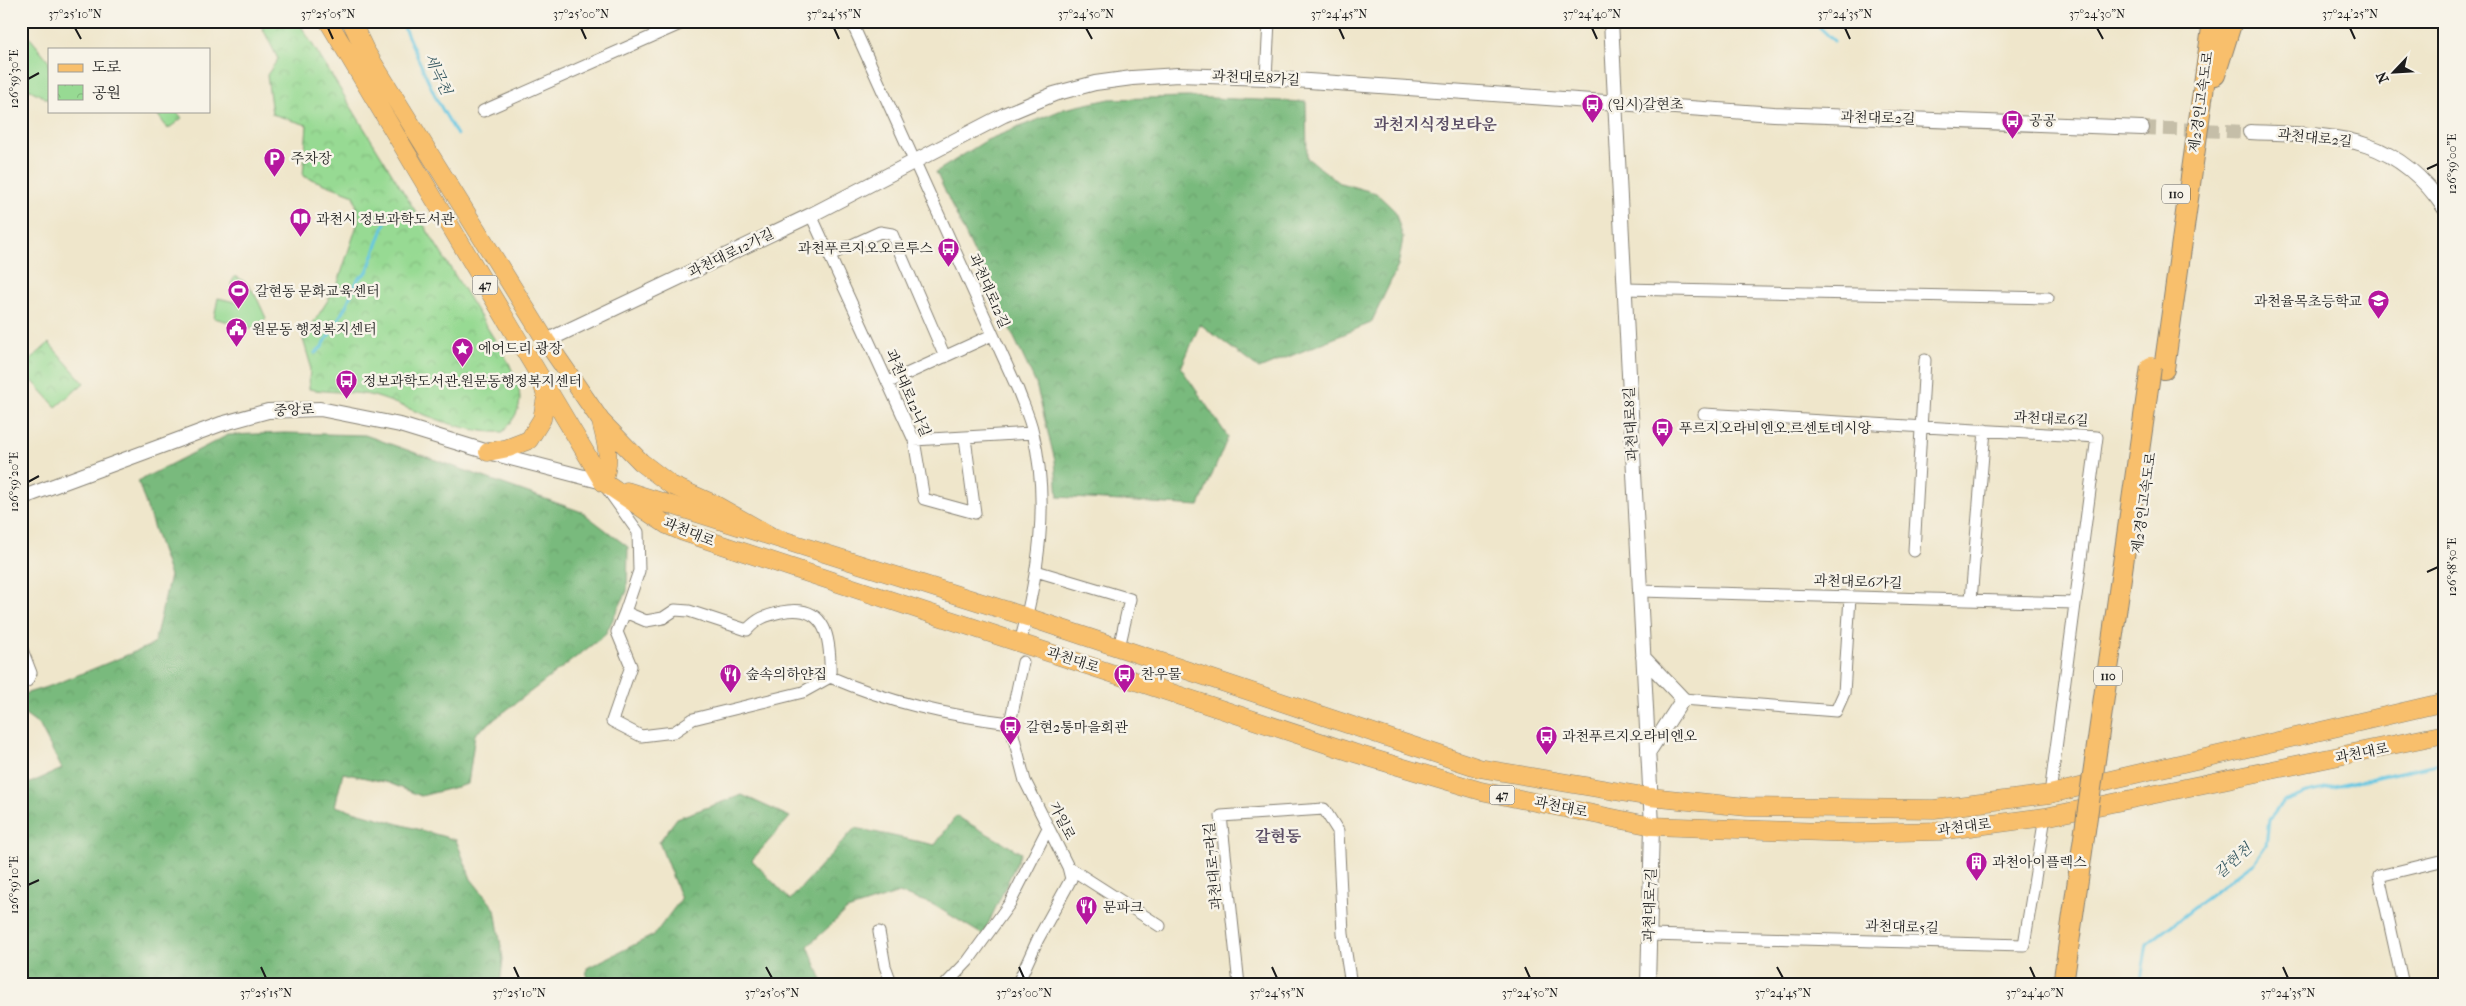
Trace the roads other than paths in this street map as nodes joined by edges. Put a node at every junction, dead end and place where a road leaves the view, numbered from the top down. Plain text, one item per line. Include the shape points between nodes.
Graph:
1 (328, 21) edge
2 (351, 21) edge
3 (687, 21) edge
4 (851, 21) edge
5 (1269, 21) edge
6 (1611, 21) edge
7 (2200, 21) edge
8 (2213, 21) edge
9 (2232, 21) edge
10 (1266, 78) junction
11 (1614, 104) junction
12 (483, 111) dead end
13 (2198, 127) junction
14 (2142, 128) tunnel mouth
15 (2250, 132) tunnel mouth
16 (915, 162) junction
17 (2445, 209) edge
18 (811, 214) junction
19 (830, 255) junction
20 (1624, 289) junction
21 (2048, 298) dead end
22 (992, 335) junction
23 (546, 341) junction
24 (945, 357) junction
25 (1925, 360) dead end
26 (2157, 368) junction
27 (541, 378) junction
28 (889, 382) junction
29 (1704, 414) dead end
30 (601, 421) junction
31 (1921, 427) junction
32 (1985, 430) junction
33 (1033, 433) junction
34 (965, 438) junction
35 (914, 440) junction
36 (488, 452) junction
37 (603, 482) junction
38 (22, 496) edge
39 (696, 515) junction
40 (683, 532) junction
41 (769, 535) junction
42 (1914, 552) dead end
43 (1036, 571) junction
44 (1640, 591) junction
45 (1850, 597) junction
46 (1971, 600) junction
47 (2075, 603) junction
48 (626, 612) junction
49 (1027, 617) junction
50 (1020, 643) junction
51 (21, 647) edge
52 (1119, 648) junction
53 (1643, 657) junction
54 (1023, 662) dead end
55 (830, 677) junction
56 (21, 683) edge
57 (1683, 699) junction
58 (2445, 702) edge
59 (1010, 723) junction
60 (2445, 734) edge
61 (1648, 753) junction
62 (2050, 794) junction
63 (1650, 797) junction
64 (2045, 817) junction
65 (1652, 826) junction
66 (1048, 828) junction
67 (2445, 860) edge
68 (1068, 867) junction
69 (1160, 926) dead end
70 (878, 932) dead end
71 (1649, 935) junction
72 (892, 985) edge
73 (945, 985) edge
74 (1017, 985) edge
75 (1239, 985) edge
76 (1350, 985) edge
77 (1648, 985) edge
78 (2064, 985) edge
79 (2076, 985) edge
80 (2403, 985) edge

1 - 27 main road, 47
2 - 23 main road via 365,50
3 - 12 street
4 - 16 street, 과천대로12길
5 - 10 street
6 - 11 street, 과천대로8길
7 - 26 highway, 제2경인고속도로 / 110
8 - 13 highway, 제2경인고속도로 / 110
9 - 13 highway
10 - 11 street, 과천대로8가길
10 - 16 street, 과천대로8가길 via 1178,75 1095,83 1054,94 1004,115
11 - 14 street, 과천대로2길 via 1774,114
11 - 20 street, 과천대로8길
13 - 26 highway, 제2경인고속도로 / 110
15 - 17 street, 과천대로2길 via 2320,136 2371,146 2414,172
16 - 18 street, 과천대로12가길
16 - 22 street, 과천대로12길
18 - 19 street, 과천대로12나길
18 - 23 street, 과천대로12가길
19 - 24 street via 880,232 892,234
19 - 28 street, 과천대로12나길
20 - 21 street
20 - 44 street, 과천대로8길
22 - 24 street
22 - 33 street, 과천대로12길 via 1018,390
23 - 30 main road
24 - 28 street
25 - 31 street
26 - 78 highway, 제2경인고속도로 / 110, bridge
26 - 79 highway, 제2경인고속도로 / 110
27 - 36 main road via 546,397 542,419 529,440
27 - 37 main road, 47
28 - 35 street, 과천대로12나길
29 - 31 street, 과천대로6길
30 - 37 main road via 607,443 608,466
30 - 41 main road via 641,462 671,485 714,504
31 - 32 street, 과천대로6길
31 - 42 street
32 - 46 street
32 - 47 street, 과천대로6길 via 2097,437
33 - 34 street
33 - 43 street, 과천대로12길 via 1040,485 1040,544
34 - 35 street
34 - 35 street, 과천대로12나길 via 975,513 924,498
36 - 37 street, 중앙로
36 - 38 street, 중앙로 via 400,425 320,409 268,411 221,424
37 - 39 main road
37 - 40 main road, 과천대로 / 47 via 667,525
37 - 48 street via 638,532 640,571
39 - 40 main road via 686,516 682,521
39 - 41 main road
40 - 50 main road, 과천대로 / 47
41 - 49 main road, 과천대로
43 - 49 street, 과천대로12길
43 - 52 street via 1130,599
44 - 45 street, 과천대로6가길
44 - 53 street, 과천대로8길
45 - 46 street, 과천대로6가길
45 - 57 street via 1844,693 1836,711
46 - 47 street, 과천대로6가길
47 - 62 street, 과천대로6길
48 - 55 street via 646,621 663,618 675,610 689,611 747,630 760,617 798,608 814,614 826,633 831,650
48 - 55 street via 617,632 631,666 612,721 640,736 674,732 693,719 803,692
49 - 50 street, 과천대로12길
49 - 52 main road, 과천대로
50 - 65 main road, 과천대로 / 47 via 1354,753 1472,788
51 - 56 street via 31,673 27,681
52 - 63 main road, 과천대로 via 1479,768
53 - 57 street
53 - 61 street, 과천대로8길
54 - 59 street, 가일로
55 - 59 street via 873,695 926,710
57 - 61 street
58 - 62 main road, 과천대로
59 - 66 street, 가일로 via 1024,781
60 - 64 main road, 과천대로 / 47
61 - 63 street, 과천대로8길
62 - 63 main road, 과천대로 via 1934,809 1747,807
63 - 65 street, 과천대로8길
64 - 65 main road, 과천대로 / 47 via 1916,832 1847,833
64 - 71 street, 과천대로5길 via 2024,945
65 - 71 street, 과천대로7길
66 - 68 street, 가일로
66 - 73 street via 1010,903 968,961
67 - 80 street via 2379,876
68 - 69 street
68 - 74 street via 1071,879 1068,886
70 - 72 street
71 - 77 street, 과천대로7길
75 - 76 street, 과천대로7라길 via 1221,816 1324,809 1338,831 1343,934

